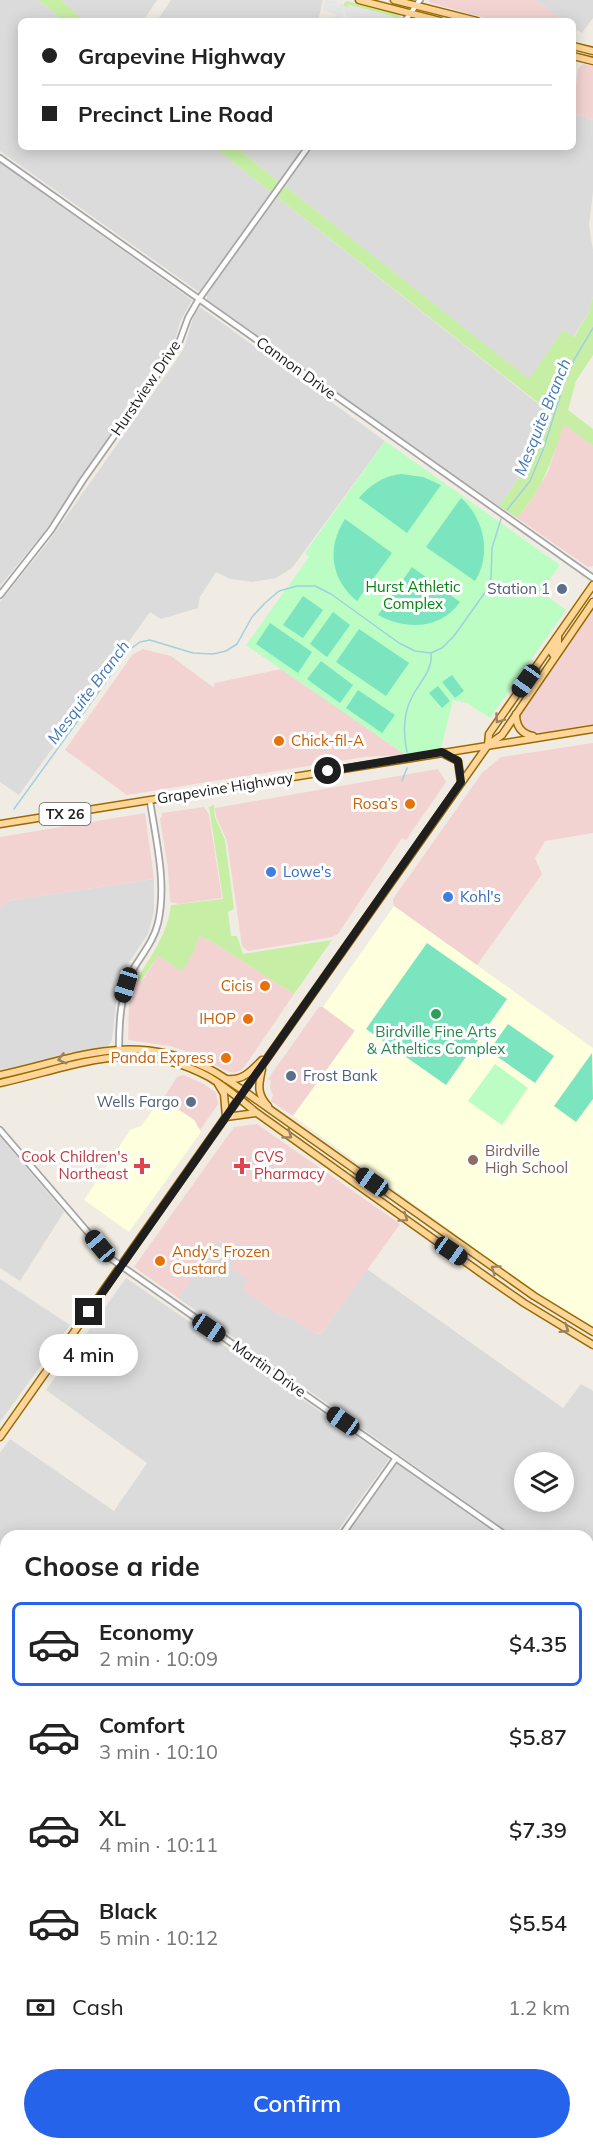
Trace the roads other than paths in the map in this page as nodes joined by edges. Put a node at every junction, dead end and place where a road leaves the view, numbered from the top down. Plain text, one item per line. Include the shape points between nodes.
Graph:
1 (359, 0) edge
2 (394, 0) edge
3 (418, 3) edge
4 (411, 13) junction
5 (407, 18) edge
6 (429, 18) edge
7 (467, 18) edge
8 (576, 47) edge
9 (593, 51) edge
10 (576, 57) edge
11 (593, 60) edge
12 (306, 150) edge
13 (0, 158) edge
14 (200, 300) junction
15 (593, 578) edge
16 (593, 585) edge
17 (0, 595) edge
18 (593, 602) edge
19 (558, 635) junction
20 (547, 651) junction
21 (555, 657) junction
22 (538, 682) junction
23 (516, 714) junction
24 (593, 729) edge
25 (540, 737) junction
26 (488, 745) junction
27 (442, 752) junction
28 (461, 782) junction
29 (150, 801) junction
30 (0, 824) edge
31 (119, 1048) junction
32 (120, 1056) junction
33 (268, 1057) junction
34 (199, 1064) junction
35 (178, 1065) junction
36 (262, 1065) junction
37 (0, 1075) edge
38 (224, 1078) junction
39 (0, 1083) edge
40 (218, 1083) junction
41 (244, 1091) junction
42 (238, 1098) junction
43 (274, 1113) junction
44 (260, 1115) junction
45 (226, 1117) junction
46 (0, 1130) edge
47 (346, 1164) junction
48 (339, 1172) junction
49 (450, 1237) junction
50 (451, 1251) junction
51 (121, 1266) junction
52 (543, 1302) junction
53 (538, 1311) junction
54 (593, 1332) edge
55 (593, 1345) edge
56 (0, 1437) edge
57 (396, 1458) junction
58 (345, 1530) edge
59 (498, 1530) edge

1 - 4 main road
2 - 3 main road
3 - 4 street
3 - 7 main road
4 - 5 street
4 - 6 main road
8 - 9 main road
10 - 11 main road
12 - 14 street, Hurstview Drive
13 - 14 street, Cannon Drive
14 - 15 street, Cannon Drive
14 - 17 street, Hurstview Drive via 172,354 51,530
16 - 19 main road
18 - 21 main road
19 - 20 main road
19 - 21 main road via 552,653
20 - 22 main road via 549,659
20 -> 26 main road via 489,735
21 - 22 main road
22 - 23 main road
23 - 25 main road via 517,726 524,733
23 - 26 main road
24 - 25 main road, Grapevine Highway / TX 26
25 - 26 main road, Grapevine Highway / TX 26
26 - 27 main road, Grapevine Highway / TX 26
26 - 28 main road
27 - 28 main road via 458,761
27 - 29 main road, Grapevine Highway / TX 26
28 - 33 main road
29 - 30 main road, Grapevine Highway / TX 26
29 - 31 street via 162,904 154,935 124,992
31 - 32 street
31 - 34 main road via 152,1050
31 -> 37 main road
32 - 35 main road
32 - 39 main road
33 - 36 main road
33 - 38 main road via 246,1076
34 - 35 main road
34 - 38 main road
35 - 40 main road
36 - 41 main road
36 - 43 main road via 258,1089
38 - 41 main road
40 - 42 main road
40 - 45 main road via 224,1094
41 - 42 main road
41 - 43 main road
42 - 44 main road
42 - 45 main road
43 - 47 main road
44 - 45 main road via 255,1112
44 -> 48 main road
45 - 51 main road
46 - 51 street, Martin Drive via 107,1255
47 - 48 main road
47 - 49 main road
48 -> 50 main road
49 - 50 main road
52 -> 49 main road
50 - 53 main road
51 - 56 main road
51 - 57 street, Martin Drive
52 - 53 main road
52 - 54 main road
53 -> 55 main road
57 - 58 street
57 - 59 street, Martin Drive

